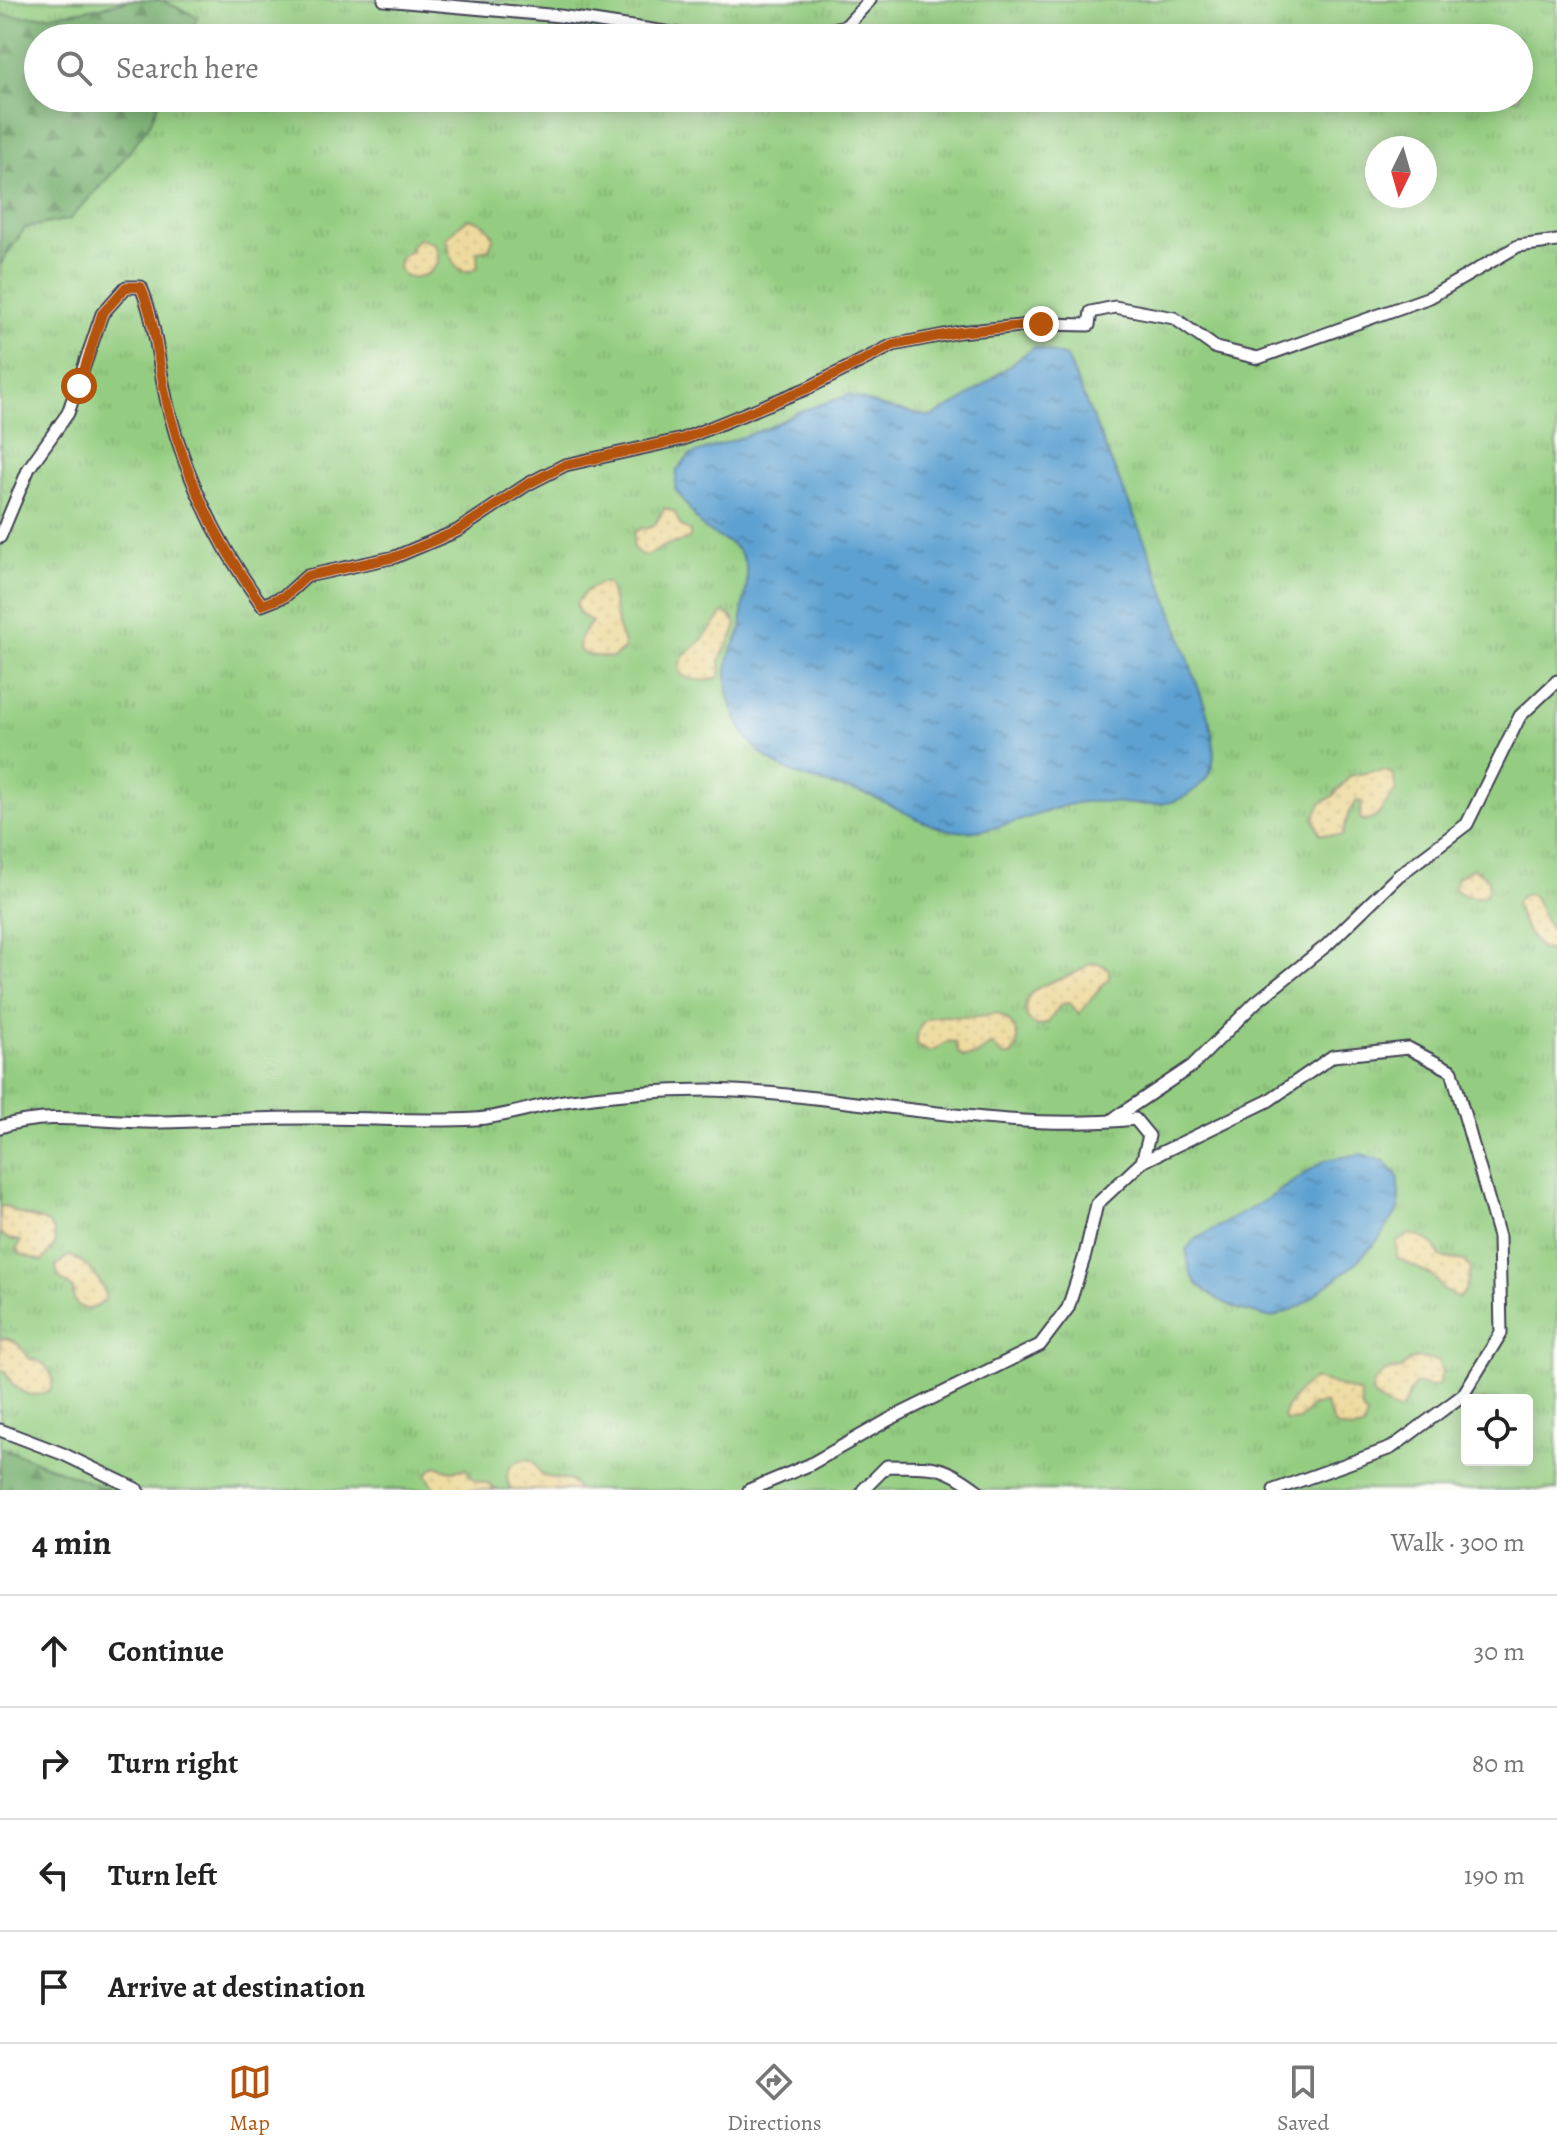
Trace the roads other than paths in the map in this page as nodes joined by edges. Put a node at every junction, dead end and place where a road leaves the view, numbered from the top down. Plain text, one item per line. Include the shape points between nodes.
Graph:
1 (384, 0) edge
2 (870, 0) edge
3 (613, 24) edge
4 (848, 24) edge
5 (1557, 241) edge
6 (0, 537) edge
7 (1557, 681) edge
8 (1109, 1121) junction
9 (0, 1127) edge
10 (1142, 1162) junction
11 (0, 1430) edge
12 (138, 1490) edge
13 (749, 1490) edge
14 (863, 1490) edge
15 (977, 1490) edge
16 (1274, 1490) edge

1 - 3 lane
2 - 4 lane
5 - 6 lane via 1518,246 1430,297 1258,358 1216,348 1174,318 1115,307 1091,312 1089,325 959,332 893,345 808,388 683,439 565,465 457,531 395,557 307,576 285,596 262,605 194,487 168,407 152,312 141,287 126,287 102,314 68,413 29,468
7 - 8 lane via 1520,716 1467,824 1398,876 1192,1066
8 - 9 lane via 999,1119 668,1090 564,1101 477,1119 248,1117 160,1123 89,1118 18,1121
8 - 10 lane via 1135,1119 1149,1136
10 - 13 lane via 1097,1204 1068,1308 1040,1345 809,1465
10 - 16 lane via 1268,1101 1333,1056 1408,1048 1452,1071 1499,1237 1501,1333 1463,1395 1391,1448
11 - 12 lane
14 - 15 lane via 887,1466 938,1467

